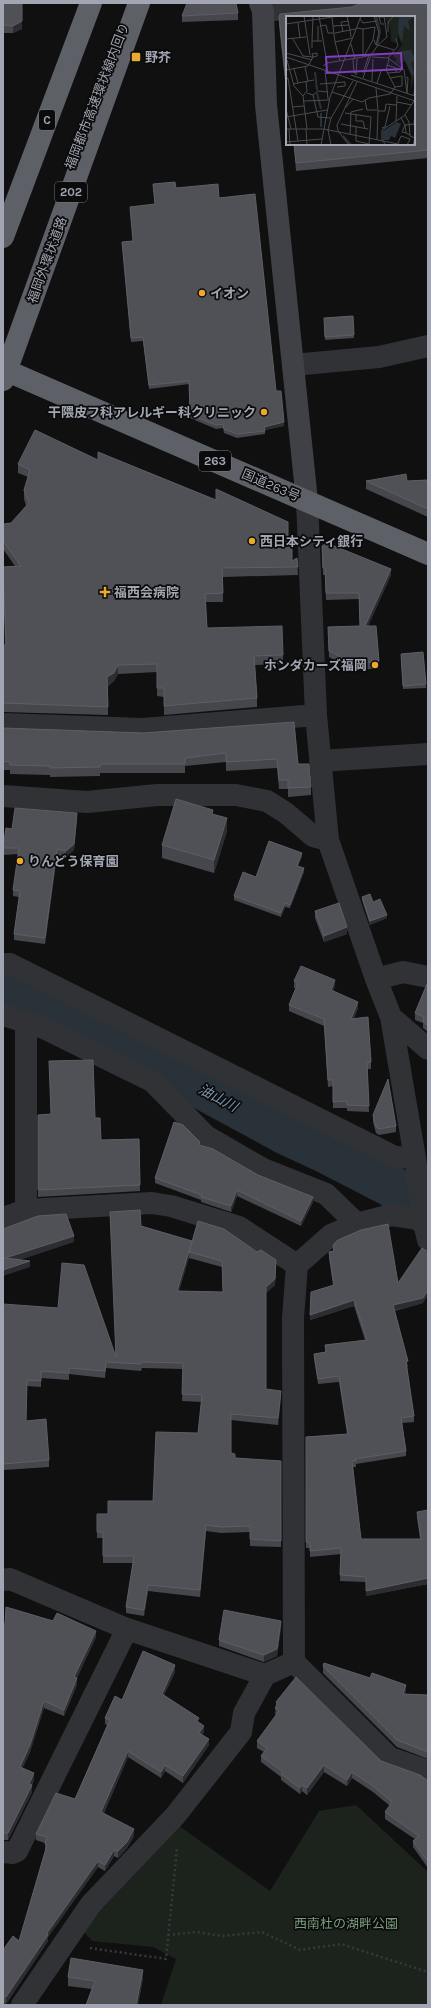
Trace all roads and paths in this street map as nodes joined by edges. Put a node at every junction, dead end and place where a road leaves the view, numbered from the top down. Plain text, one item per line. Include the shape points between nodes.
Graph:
1 (87, 3) edge
2 (91, 3) edge
3 (132, 3) edge
4 (139, 3) edge
5 (350, 3) edge
6 (262, 7) edge
7 (3, 221) edge
8 (3, 237) edge
9 (428, 346) edge
10 (3, 347) edge
11 (293, 365) junction
12 (4, 373) edge
13 (307, 501) junction
14 (428, 554) edge
15 (316, 715) junction
16 (3, 724) edge
17 (428, 754) edge
18 (320, 761) junction
19 (3, 796) edge
20 (328, 840) junction
21 (3, 964) edge
22 (428, 977) edge
23 (376, 979) junction
24 (3, 1015) edge
25 (391, 1017) junction
26 (26, 1022) junction
27 (428, 1049) edge
28 (415, 1158) junction
29 (424, 1188) edge
30 (26, 1210) junction
31 (422, 1215) junction
32 (3, 1218) edge
33 (357, 1224) junction
34 (428, 1240) edge
35 (297, 1265) junction
36 (3, 1580) edge
37 (127, 1629) junction
38 (294, 1662) junction
39 (265, 1675) junction
40 (428, 1771) edge
41 (164, 1827) junction
42 (3, 1852) edge
43 (168, 1934) junction
44 (64, 1944) junction
45 (428, 1972) edge
46 (22, 2005) edge

1 - 7 highway
2 - 8 highway, C
3 - 10 highway, 福岡都市高速環状線内回り
4 - 12 highway, 福岡外環状道路 / 202
5 - 6 street
6 - 11 street via 266,105
9 - 11 street via 379,356
11 - 13 street
12 - 13 highway, 国道263号 / 263
13 - 14 highway, 国道263号 / 263
13 - 15 street
15 - 16 street via 143,728
15 - 18 street
17 - 18 street
18 - 20 street
19 - 20 street via 87,802 156,795 236,795 267,801 313,836
20 - 23 street
21 - 28 street via 10,964 102,1009 395,1157
22 - 23 street via 403,972
23 - 25 street
24 - 26 street
25 - 27 street
25 - 28 street
26 - 30 street
26 - 33 street via 44,1028 152,1081 206,1136 263,1169 326,1194
28 - 29 street
29 - 31 street
30 - 32 street
30 - 35 street via 152,1203 171,1206 239,1227
31 - 33 street via 412,1218 391,1215
31 - 34 street
33 - 35 street via 332,1235
35 - 38 street via 293,1318
36 - 37 street via 10,1579
37 - 39 street
37 - 42 street via 17,1851
38 - 39 street
38 - 40 street via 390,1758
39 - 41 street via 244,1712 241,1732
41 - 43 path via 178,1848
41 - 44 street via 91,1904
43 - 44 path via 166,1959
43 - 45 path via 196,1932 222,1936 262,1932 300,1950 341,1944
44 - 46 street

